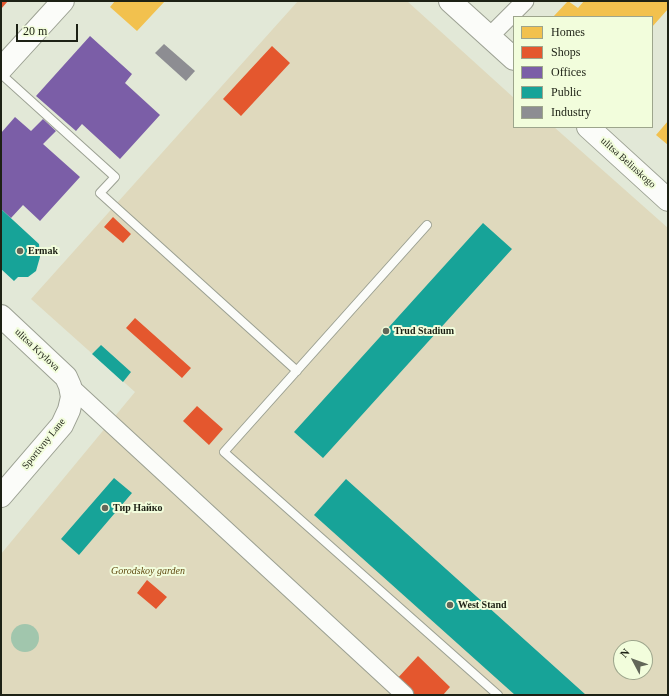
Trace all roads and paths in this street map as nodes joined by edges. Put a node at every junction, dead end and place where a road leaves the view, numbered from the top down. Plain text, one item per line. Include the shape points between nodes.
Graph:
1 (63, 1) edge
2 (450, 1) edge
3 (525, 1) edge
4 (490, 36) junction
5 (513, 58) edge
6 (1, 69) edge
7 (1, 74) edge
8 (589, 128) edge
9 (668, 200) edge
10 (427, 225) dead end
11 (1, 316) edge
12 (297, 371) junction
13 (70, 386) junction
14 (1, 496) edge
15 (405, 695) edge
16 (498, 695) edge

1 - 6 street
2 - 4 street
3 - 4 street
4 - 5 street
7 - 12 lane via 115,177 100,193
8 - 9 street, ulitsa Belinskogo
10 - 12 lane
11 - 13 street, ulitsa Krylova via 58,368
12 - 16 lane via 224,452
13 - 14 street, Sportivny Lane via 72,397 62,425
13 - 15 street

